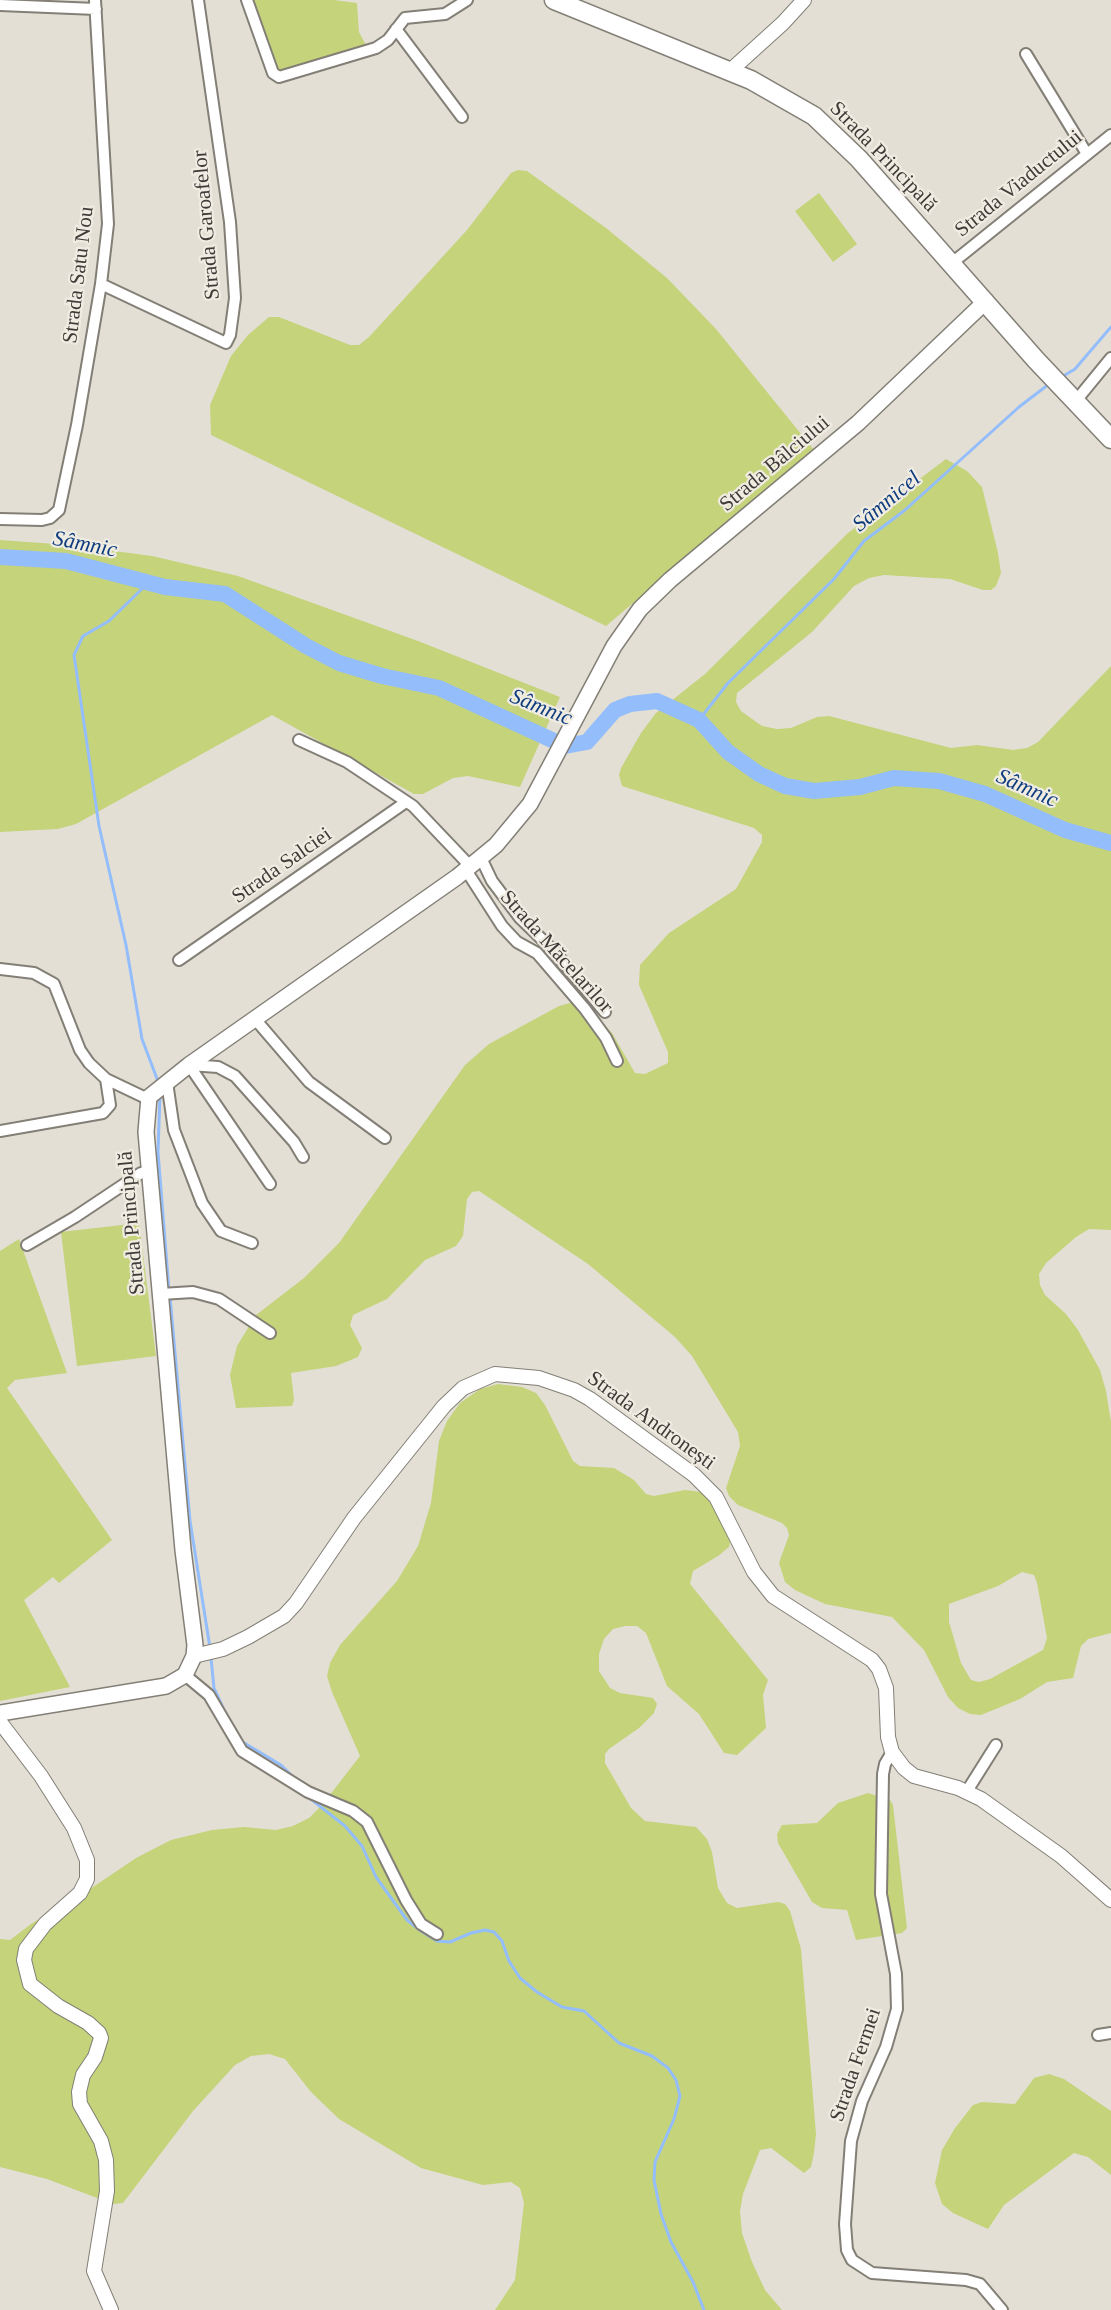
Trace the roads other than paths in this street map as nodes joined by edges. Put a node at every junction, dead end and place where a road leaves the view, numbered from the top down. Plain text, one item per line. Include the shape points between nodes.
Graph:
1 (198, 0) edge
2 (247, 0) edge
3 (467, 0) edge
4 (554, 0) edge
5 (804, 0) edge
6 (95, 4) edge
7 (0, 5) edge
8 (396, 29) junction
9 (1026, 54) dead end
10 (730, 70) junction
11 (462, 117) dead end
12 (1111, 135) edge
13 (1087, 154) junction
14 (952, 263) junction
15 (101, 284) junction
16 (986, 302) junction
17 (1111, 357) edge
18 (1075, 402) junction
19 (1111, 439) edge
20 (0, 519) edge
21 (299, 740) dead end
22 (406, 802) junction
23 (472, 865) junction
24 (179, 960) dead end
25 (0, 969) edge
26 (605, 1012) dead end
27 (255, 1019) junction
28 (617, 1061) dead end
29 (189, 1065) junction
30 (106, 1079) junction
31 (166, 1083) junction
32 (149, 1097) junction
33 (0, 1131) edge
34 (385, 1138) dead end
35 (303, 1157) dead end
36 (145, 1172) junction
37 (270, 1184) dead end
38 (252, 1243) dead end
39 (27, 1245) dead end
40 (167, 1294) junction
41 (270, 1333) dead end
42 (203, 1655) junction
43 (185, 1675) junction
44 (0, 1713) edge
45 (0, 1722) edge
46 (996, 1745) dead end
47 (892, 1752) junction
48 (967, 1791) junction
49 (1111, 1900) edge
50 (437, 1934) dead end
51 (1111, 2033) edge
52 (1098, 2035) dead end
53 (111, 2310) edge
54 (1002, 2310) edge

1 - 15 street, Strada Garoafelor via 230,222 235,298 230,335 226,344
2 - 8 street via 273,73 279,77 376,48
3 - 8 street via 445,14 405,18
4 - 10 highway, Strada Principală
5 - 10 street
6 - 7 street
6 - 15 street, Strada Satu Nou via 108,205
8 - 11 street
9 - 13 street
10 - 14 highway, Strada Principală via 795,103 837,137
12 - 13 street, Strada Viaductului
13 - 14 street, Strada Viaductului
14 - 16 highway, Strada Principală
15 - 20 street, Strada Satu Nou via 63,497 55,515 42,520
16 - 18 highway, Strada Principală
16 - 23 main road, Strada Bâlciului via 858,423 656,593 628,624 602,667 521,817
17 - 18 street
18 - 19 highway, Strada Principală
21 - 22 street via 347,762
22 - 23 street
22 - 24 street, Strada Salciei
23 - 26 street via 492,881
23 - 27 main road
23 - 28 street, Strada Măcelarilor via 502,926 517,942 537,953 585,1009
25 - 30 street via 34,973 54,984 80,1050
27 - 29 main road
27 - 34 street via 309,1082
29 - 31 main road
29 - 35 street via 219,1067 234,1076
29 - 37 street
30 - 32 street
30 - 33 street via 110,1105 103,1113
31 - 32 main road
31 - 38 street via 174,1130 202,1203 221,1231
32 - 36 main road, Strada Principală
36 - 39 street
36 - 40 main road, Strada Principală
40 - 41 street via 193,1292 219,1299
40 - 42 main road, Strada Principală via 183,1550 195,1645
42 - 43 main road, Strada Principală
42 - 47 street, Strada Andronești via 267,1627 296,1603 354,1518 463,1388 495,1374 524,1375 556,1383 590,1399 686,1469 716,1497 754,1572 773,1596 862,1653 879,1669 886,1688
43 - 44 main road via 157,1688
43 - 50 street via 209,1695 242,1751 367,1822 406,1900 421,1924
45 - 53 street via 74,1828 87,1860 85,1886 31,1940 24,1969 30,1984 88,2024 101,2038 79,2092 80,2104 101,2141 106,2160 107,2191 94,2271
46 - 48 street
47 - 48 street via 914,1776
47 - 54 street, Strada Fermei via 884,1774 881,1894 896,1974 897,2009 851,2141 847,2250 852,2260 872,2274 980,2284
48 - 49 street via 1061,1856
51 - 52 street

